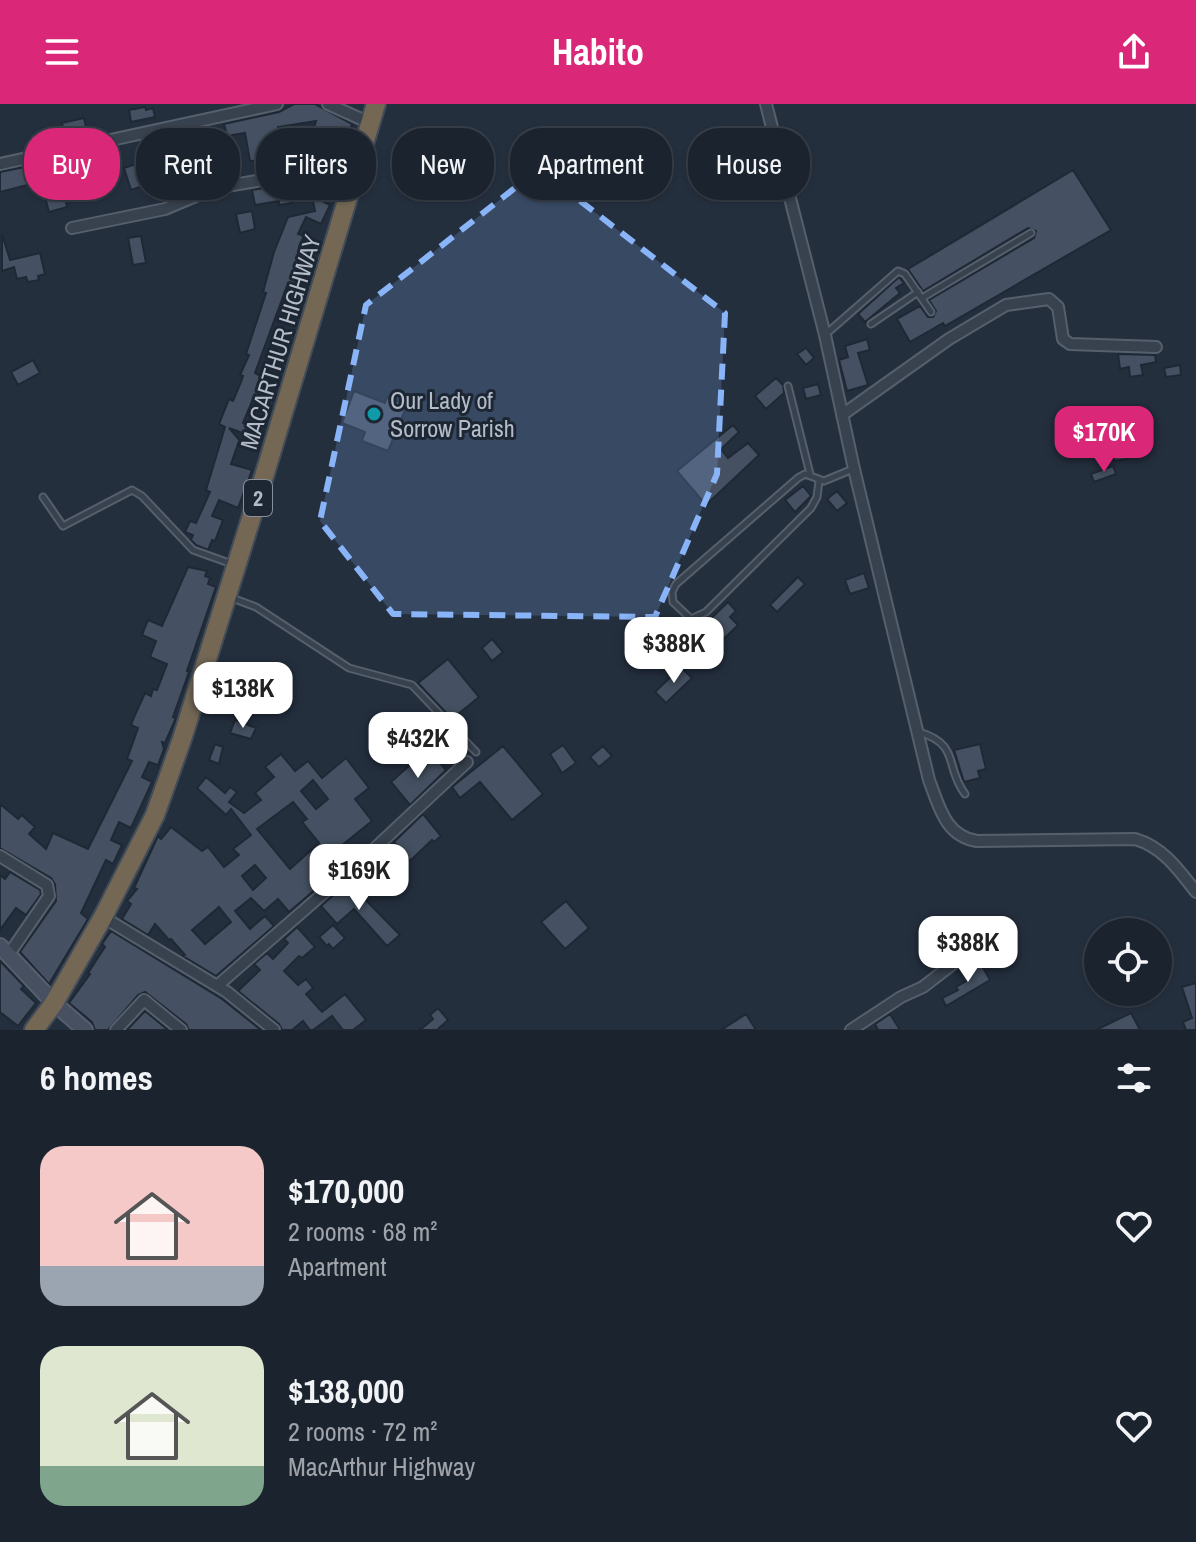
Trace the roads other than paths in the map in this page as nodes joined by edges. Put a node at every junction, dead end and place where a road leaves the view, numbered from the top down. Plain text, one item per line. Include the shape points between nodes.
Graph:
1 (277, 104) edge
2 (328, 104) edge
3 (376, 104) edge
4 (766, 104) edge
5 (370, 123) junction
6 (369, 128) edge
7 (0, 164) edge
8 (256, 181) edge
9 (347, 200) edge
10 (72, 228) dead end
11 (1031, 233) dead end
12 (920, 295) junction
13 (931, 312) dead end
14 (871, 324) dead end
15 (825, 335) junction
16 (1156, 347) dead end
17 (788, 386) dead end
18 (842, 415) junction
19 (854, 469) junction
20 (810, 474) junction
21 (819, 481) junction
22 (43, 497) dead end
23 (237, 566) junction
24 (227, 596) junction
25 (919, 732) junction
26 (476, 752) dead end
27 (467, 762) dead end
28 (965, 794) dead end
29 (0, 856) edge
30 (1196, 892) edge
31 (103, 917) junction
32 (5, 950) edge
33 (963, 956) dead end
34 (217, 986) junction
35 (54, 1003) junction
36 (34, 1030) edge
37 (85, 1030) edge
38 (116, 1030) edge
39 (181, 1030) edge
40 (274, 1030) edge
41 (851, 1030) edge

1 - 7 street
2 - 5 street
3 - 5 highway, MACARTHUR HIGHWAY / 2
4 - 15 street
5 - 6 highway, MACARTHUR HIGHWAY / 2
8 - 10 street via 215,188 165,209
9 - 23 highway, MACARTHUR HIGHWAY / 2
11 - 12 lane
12 - 13 lane
12 - 14 lane
12 - 15 lane via 898,271
15 - 18 street
16 - 18 street via 1076,346 1063,339 1054,302 1014,303 949,339
17 - 20 lane
18 - 19 street
19 - 21 lane
19 - 25 street
20 - 21 lane
20 - 21 lane via 798,478 676,584 673,602 687,617 706,612 781,540 815,502
22 - 23 lane via 63,526 118,495 136,491 193,550
23 - 24 highway, MACARTHUR HIGHWAY / 2
24 - 26 lane via 256,607 349,668 412,685
24 - 31 highway, MACARTHUR HIGHWAY / 2 via 155,815
25 - 28 lane via 945,745
25 - 30 street via 943,815 965,839 1135,839 1160,850
27 - 34 street
29 - 32 street via 47,885 49,896
31 - 34 street
31 - 35 highway, MACARTHUR HIGHWAY / 2
32 - 35 street
33 - 41 street
34 - 40 street
35 - 36 highway, MACARTHUR HIGHWAY / 2
35 - 37 street
38 - 39 street via 142,1000

